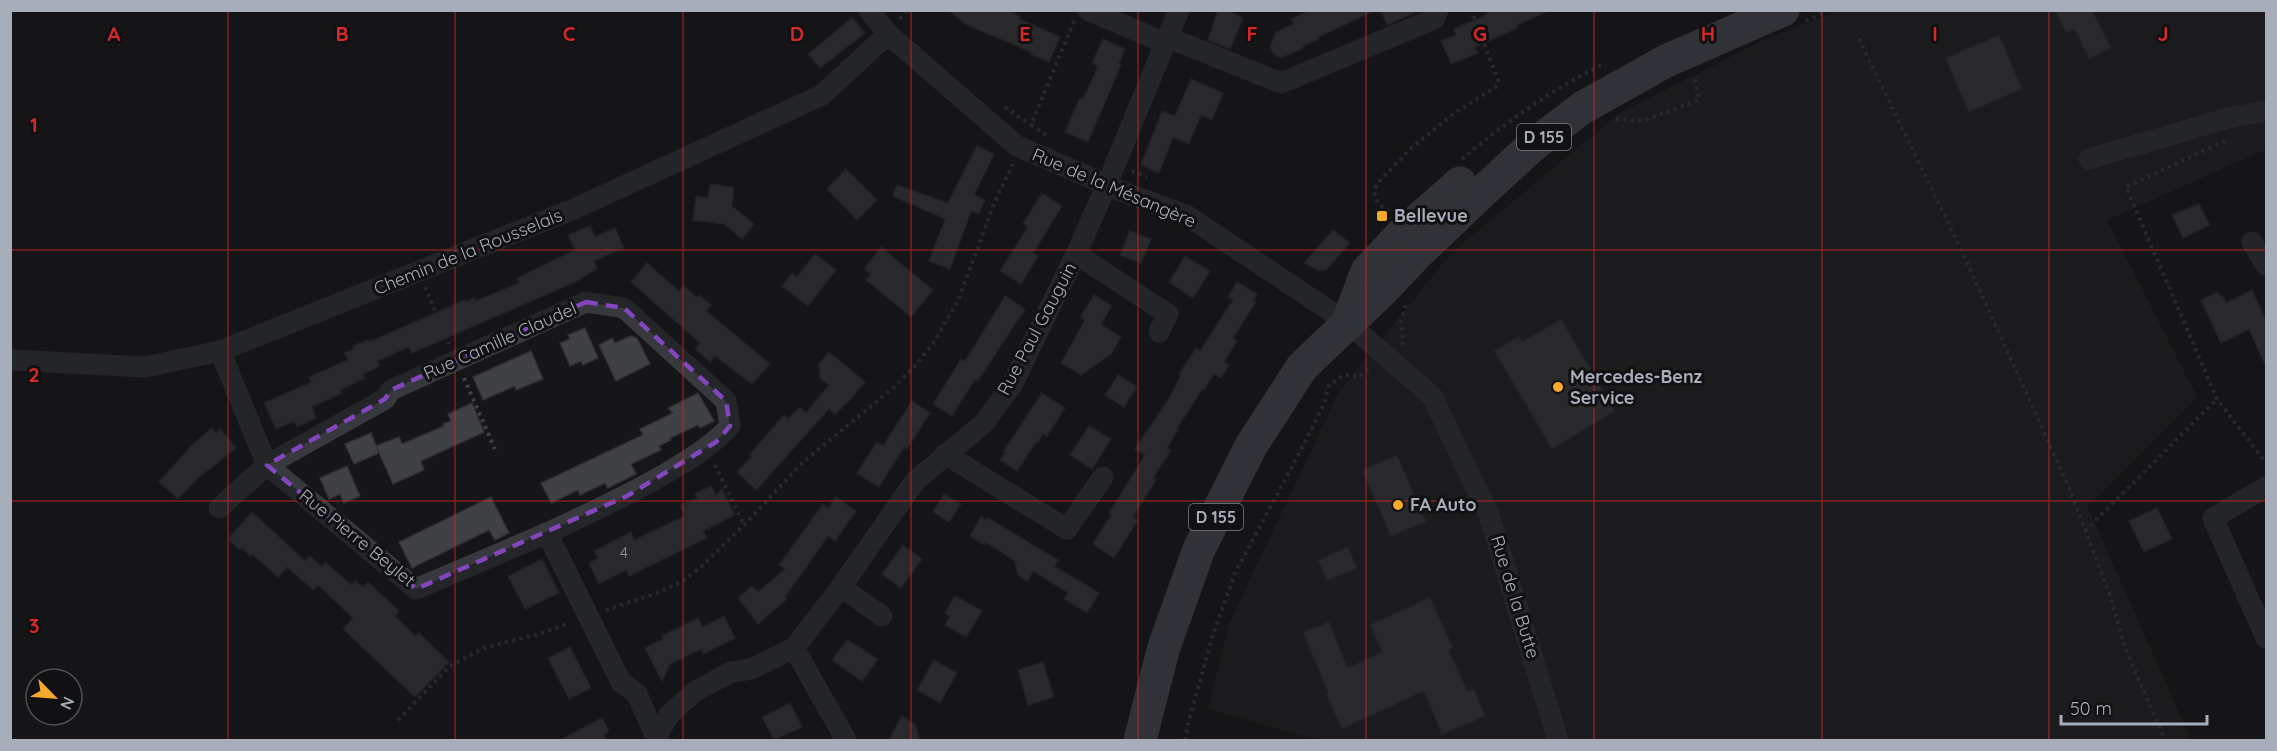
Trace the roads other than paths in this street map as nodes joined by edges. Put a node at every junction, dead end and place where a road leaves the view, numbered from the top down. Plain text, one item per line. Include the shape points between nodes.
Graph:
1 (869, 10) edge
2 (1088, 10) edge
3 (1179, 10) edge
4 (1438, 10) edge
5 (1747, 10) edge
6 (1792, 17) edge
7 (888, 34) junction
8 (1166, 40) junction
9 (2266, 111) edge
10 (2089, 159) dead end
11 (1107, 185) junction
12 (2252, 242) dead end
13 (1076, 254) junction
14 (2266, 265) edge
15 (1348, 323) junction
16 (1159, 332) dead end
17 (220, 351) junction
18 (10, 360) edge
19 (945, 454) junction
20 (267, 465) junction
21 (1103, 477) dead end
22 (2266, 487) edge
23 (219, 508) dead end
24 (547, 533) junction
25 (841, 587) junction
26 (882, 616) dead end
27 (2266, 638) edge
28 (794, 648) junction
29 (657, 741) edge
30 (846, 741) edge
31 (1140, 741) edge
32 (1163, 741) edge
33 (1558, 741) edge

1 - 7 street, Rue de la Mésangère
2 - 8 street
3 - 8 street, Rue Paul Gauguin
4 - 8 street via 1434,19 1281,83
5 - 15 main road, D 155 via 1652,53 1568,99 1517,137 1401,235 1367,271
6 - 15 main road, D 155 via 1666,61 1582,108 1531,147
7 - 11 street, Rue de la Mésangère via 1029,152
7 - 17 street, Chemin de la Rousselais via 822,95 574,209
8 - 11 street, Rue Paul Gauguin
9 - 10 street via 2228,118
11 - 13 street, Rue Paul Gauguin
11 - 15 street, Rue de la Mésangère via 1186,215
12 - 14 street
13 - 16 street, Rue Paul Gauguin via 1168,315
13 - 19 street, Rue Paul Gauguin via 1012,385 984,423
15 - 31 main road, D 155 via 1302,367 1251,446 1199,549 1164,647
15 - 32 main road, D 155 via 1270,451 1218,555 1184,651
15 - 33 street, Rue de la Butte via 1432,396 1489,515
17 - 18 street, Chemin de la Rousselais via 145,367
17 - 20 street, Rue Pierre Beylet
19 - 21 street via 1067,529
19 - 25 street, Rue Paul Gauguin via 915,481
20 - 23 street, Rue Camille Claudel
20 - 24 street, Rue Pierre Beylet via 416,589
20 - 24 street, Rue Camille Claudel via 385,399 391,390 586,302 624,308 726,401 730,426 707,448 627,496
22 - 27 street via 2213,518
24 - 29 street via 621,682 637,694
25 - 26 street
25 - 28 street, Rue Paul Gauguin
28 - 29 street, Rue Paul Gauguin via 751,669 731,672 694,692 669,715
28 - 30 street

